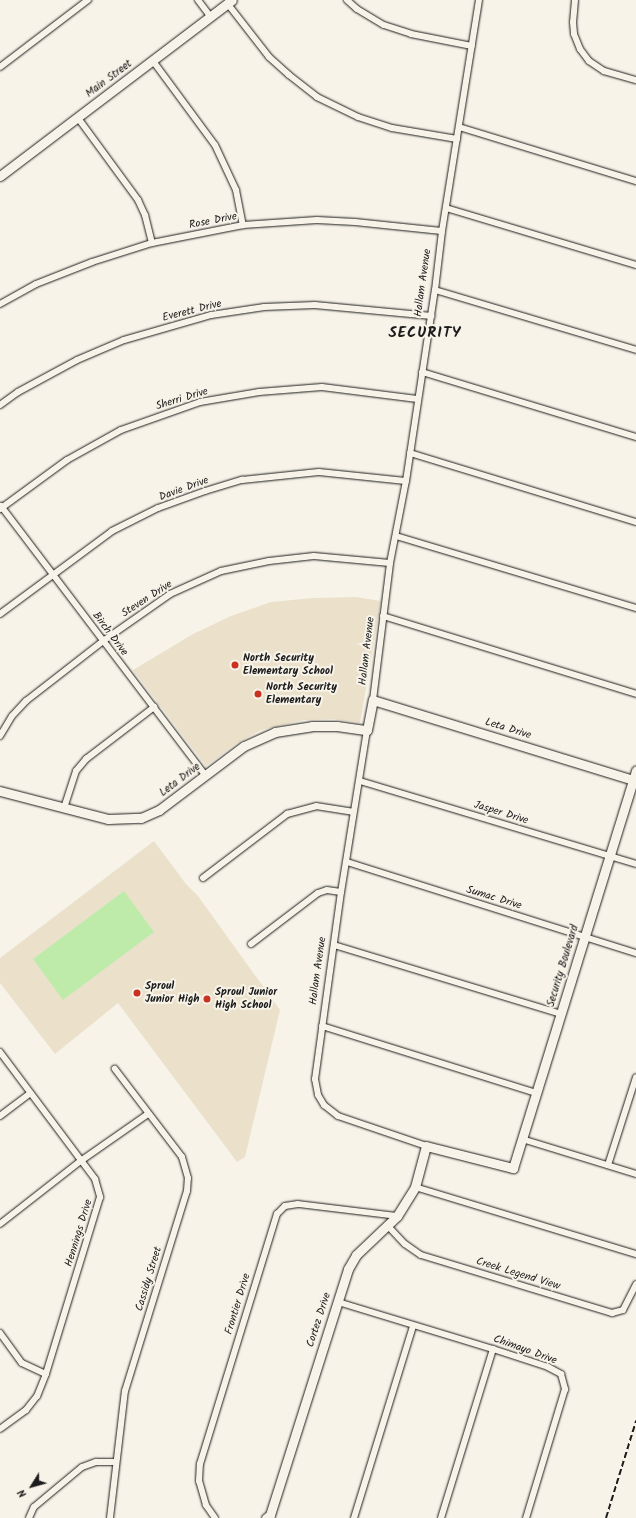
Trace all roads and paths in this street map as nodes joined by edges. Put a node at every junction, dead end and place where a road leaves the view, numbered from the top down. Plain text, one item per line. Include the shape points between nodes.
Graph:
1 (88, 0) edge
2 (198, 0) edge
3 (347, 0) edge
4 (479, 0) edge
5 (575, 0) edge
6 (229, 2) edge
7 (210, 16) junction
8 (472, 46) junction
9 (153, 61) junction
10 (0, 67) edge
11 (636, 80) edge
12 (78, 118) junction
13 (460, 127) junction
14 (457, 139) junction
15 (0, 176) edge
16 (636, 181) edge
17 (446, 208) junction
18 (243, 225) junction
19 (442, 231) junction
20 (152, 243) junction
21 (636, 265) edge
22 (435, 290) junction
23 (0, 304) edge
24 (431, 316) junction
25 (636, 350) edge
26 (422, 372) junction
27 (417, 399) junction
28 (0, 405) edge
29 (636, 437) edge
30 (410, 453) junction
31 (406, 481) junction
32 (1, 507) edge
33 (636, 522) edge
34 (396, 536) junction
35 (390, 563) junction
36 (52, 574) junction
37 (636, 608) edge
38 (0, 614) edge
39 (383, 616) junction
40 (103, 641) junction
41 (636, 694) edge
42 (373, 700) junction
43 (154, 708) junction
44 (367, 730) junction
45 (0, 736) edge
46 (636, 771) edge
47 (205, 775) junction
48 (635, 780) edge
49 (360, 781) junction
50 (0, 791) edge
51 (64, 808) junction
52 (353, 812) junction
53 (609, 857) junction
54 (346, 862) junction
55 (636, 864) edge
56 (204, 878) dead end
57 (341, 892) junction
58 (585, 936) junction
59 (251, 944) dead end
60 (334, 945) junction
61 (636, 953) edge
62 (561, 1014) junction
63 (322, 1026) junction
64 (0, 1052) edge
65 (115, 1069) dead end
66 (636, 1076) edge
67 (30, 1093) junction
68 (536, 1093) junction
69 (148, 1114) junction
70 (0, 1116) edge
71 (522, 1139) junction
72 (426, 1146) junction
73 (82, 1160) junction
74 (608, 1165) junction
75 (513, 1168) joint
76 (636, 1174) edge
77 (415, 1187) junction
78 (397, 1216) junction
79 (0, 1224) edge
80 (387, 1225) junction
81 (636, 1254) edge
82 (636, 1284) edge
83 (338, 1302) junction
84 (414, 1326) junction
85 (0, 1333) edge
86 (493, 1349) junction
87 (46, 1374) junction
88 (0, 1429) edge
89 (116, 1462) junction
90 (29, 1518) edge
91 (110, 1518) edge
92 (215, 1518) edge
93 (266, 1518) edge
94 (354, 1518) edge
95 (441, 1518) edge
96 (526, 1518) edge

1 - 10 street
2 - 7 street
3 - 8 street via 384,25 411,34
4 - 8 street, Hallam Avenue
5 - 11 street via 574,34 580,49 589,60 604,71
6 - 7 street, Main Street
6 - 14 street via 270,57 317,97 358,117 392,128
7 - 9 street, Main Street
8 - 13 street, Hallam Avenue
9 - 12 street, Main Street
9 - 18 street via 215,145 236,190
12 - 15 street, Main Street
12 - 20 street via 138,200
13 - 14 street, Hallam Avenue
13 - 16 street
14 - 17 street, Hallam Avenue
17 - 19 street, Hallam Avenue
17 - 21 street
18 - 19 street, Rose Drive via 317,220
18 - 20 street, Rose Drive
19 - 22 street, Hallam Avenue
20 - 23 street, Rose Drive via 92,262 36,284
22 - 24 street, Hallam Avenue
22 - 25 street
24 - 26 street, Hallam Avenue
24 - 28 street, Everett Drive via 315,305 211,315 124,340 91,354 18,392
26 - 27 street, Hallam Avenue
26 - 29 street
27 - 30 street, Hallam Avenue
27 - 32 street, Sherri Drive via 322,387 259,392 200,402 120,430 67,460
30 - 31 street, Hallam Avenue
30 - 33 street
31 - 34 street, Hallam Avenue
31 - 36 street, Davie Drive via 320,472 242,480 158,508 112,531
32 - 36 street, Birch Drive
34 - 35 street, Hallam Avenue
34 - 37 street
35 - 39 street, Hallam Avenue
35 - 40 street, Steven Drive via 314,556 269,561 221,571 170,594
36 - 38 street, Davie Drive
36 - 40 street, Birch Drive
39 - 41 street
39 - 42 street, Hallam Avenue
40 - 43 street, Birch Drive
40 - 45 street, Steven Drive via 26,701 12,716
42 - 44 street, Hallam Avenue
42 - 48 street, Leta Drive
43 - 47 street, Birch Drive
43 - 51 street via 86,759 76,771
44 - 47 street, Leta Drive via 312,726 275,732 244,746
44 - 49 street, Hallam Avenue
46 - 48 street, Security Boulevard
47 - 51 street, Leta Drive via 159,810 141,818 108,819
48 - 53 street, Security Boulevard
49 - 52 street, Hallam Avenue
49 - 53 street, Jasper Drive
50 - 51 street, Leta Drive
52 - 54 street, Hallam Avenue
52 - 56 street via 316,806 287,814
53 - 55 street, Jasper Drive
53 - 58 street, Security Boulevard
54 - 57 street, Hallam Avenue
54 - 58 street, Sumac Drive
57 - 59 street via 327,890 318,893
57 - 60 street, Hallam Avenue
58 - 61 street, Sumac Drive
58 - 62 street, Security Boulevard
60 - 62 street
60 - 63 street, Hallam Avenue
62 - 68 street, Security Boulevard
63 - 68 street
63 - 72 street, Hallam Avenue via 315,1079 318,1095 324,1106 338,1116
64 - 67 street, Hennings Drive
65 - 69 street, Cassidy Street
66 - 74 street
67 - 70 street
67 - 73 street, Hennings Drive
68 - 71 street, Security Boulevard
69 - 73 street
69 - 89 street, Cassidy Street via 182,1157 188,1178 187,1191 125,1391
71 - 74 street
71 - 75 street, Security Boulevard
72 - 75 street, Hallam Avenue
72 - 77 street, Cortez Drive
73 - 79 street
73 - 87 street, Hennings Drive via 95,1178 100,1197
74 - 76 street
77 - 78 street, Cortez Drive
77 - 81 street
78 - 80 street, Cortez Drive
78 - 92 street, Frontier Drive via 298,1204 285,1206 277,1214 200,1464 199,1481 206,1505
80 - 82 street, Creek Legend View via 405,1244 421,1255 612,1313 623,1310
80 - 83 street, Cortez Drive via 356,1255 348,1269
83 - 84 street, Chimayo Drive
83 - 93 street, Cortez Drive via 270,1515
84 - 86 street, Chimayo Drive
84 - 94 street
85 - 87 street via 22,1363
86 - 95 street
86 - 96 street, Chimayo Drive via 562,1374 565,1389
87 - 88 street, Hennings Drive via 37,1396 26,1410
89 - 90 street via 96,1462 82,1467 34,1507
89 - 91 street, Cassidy Street

